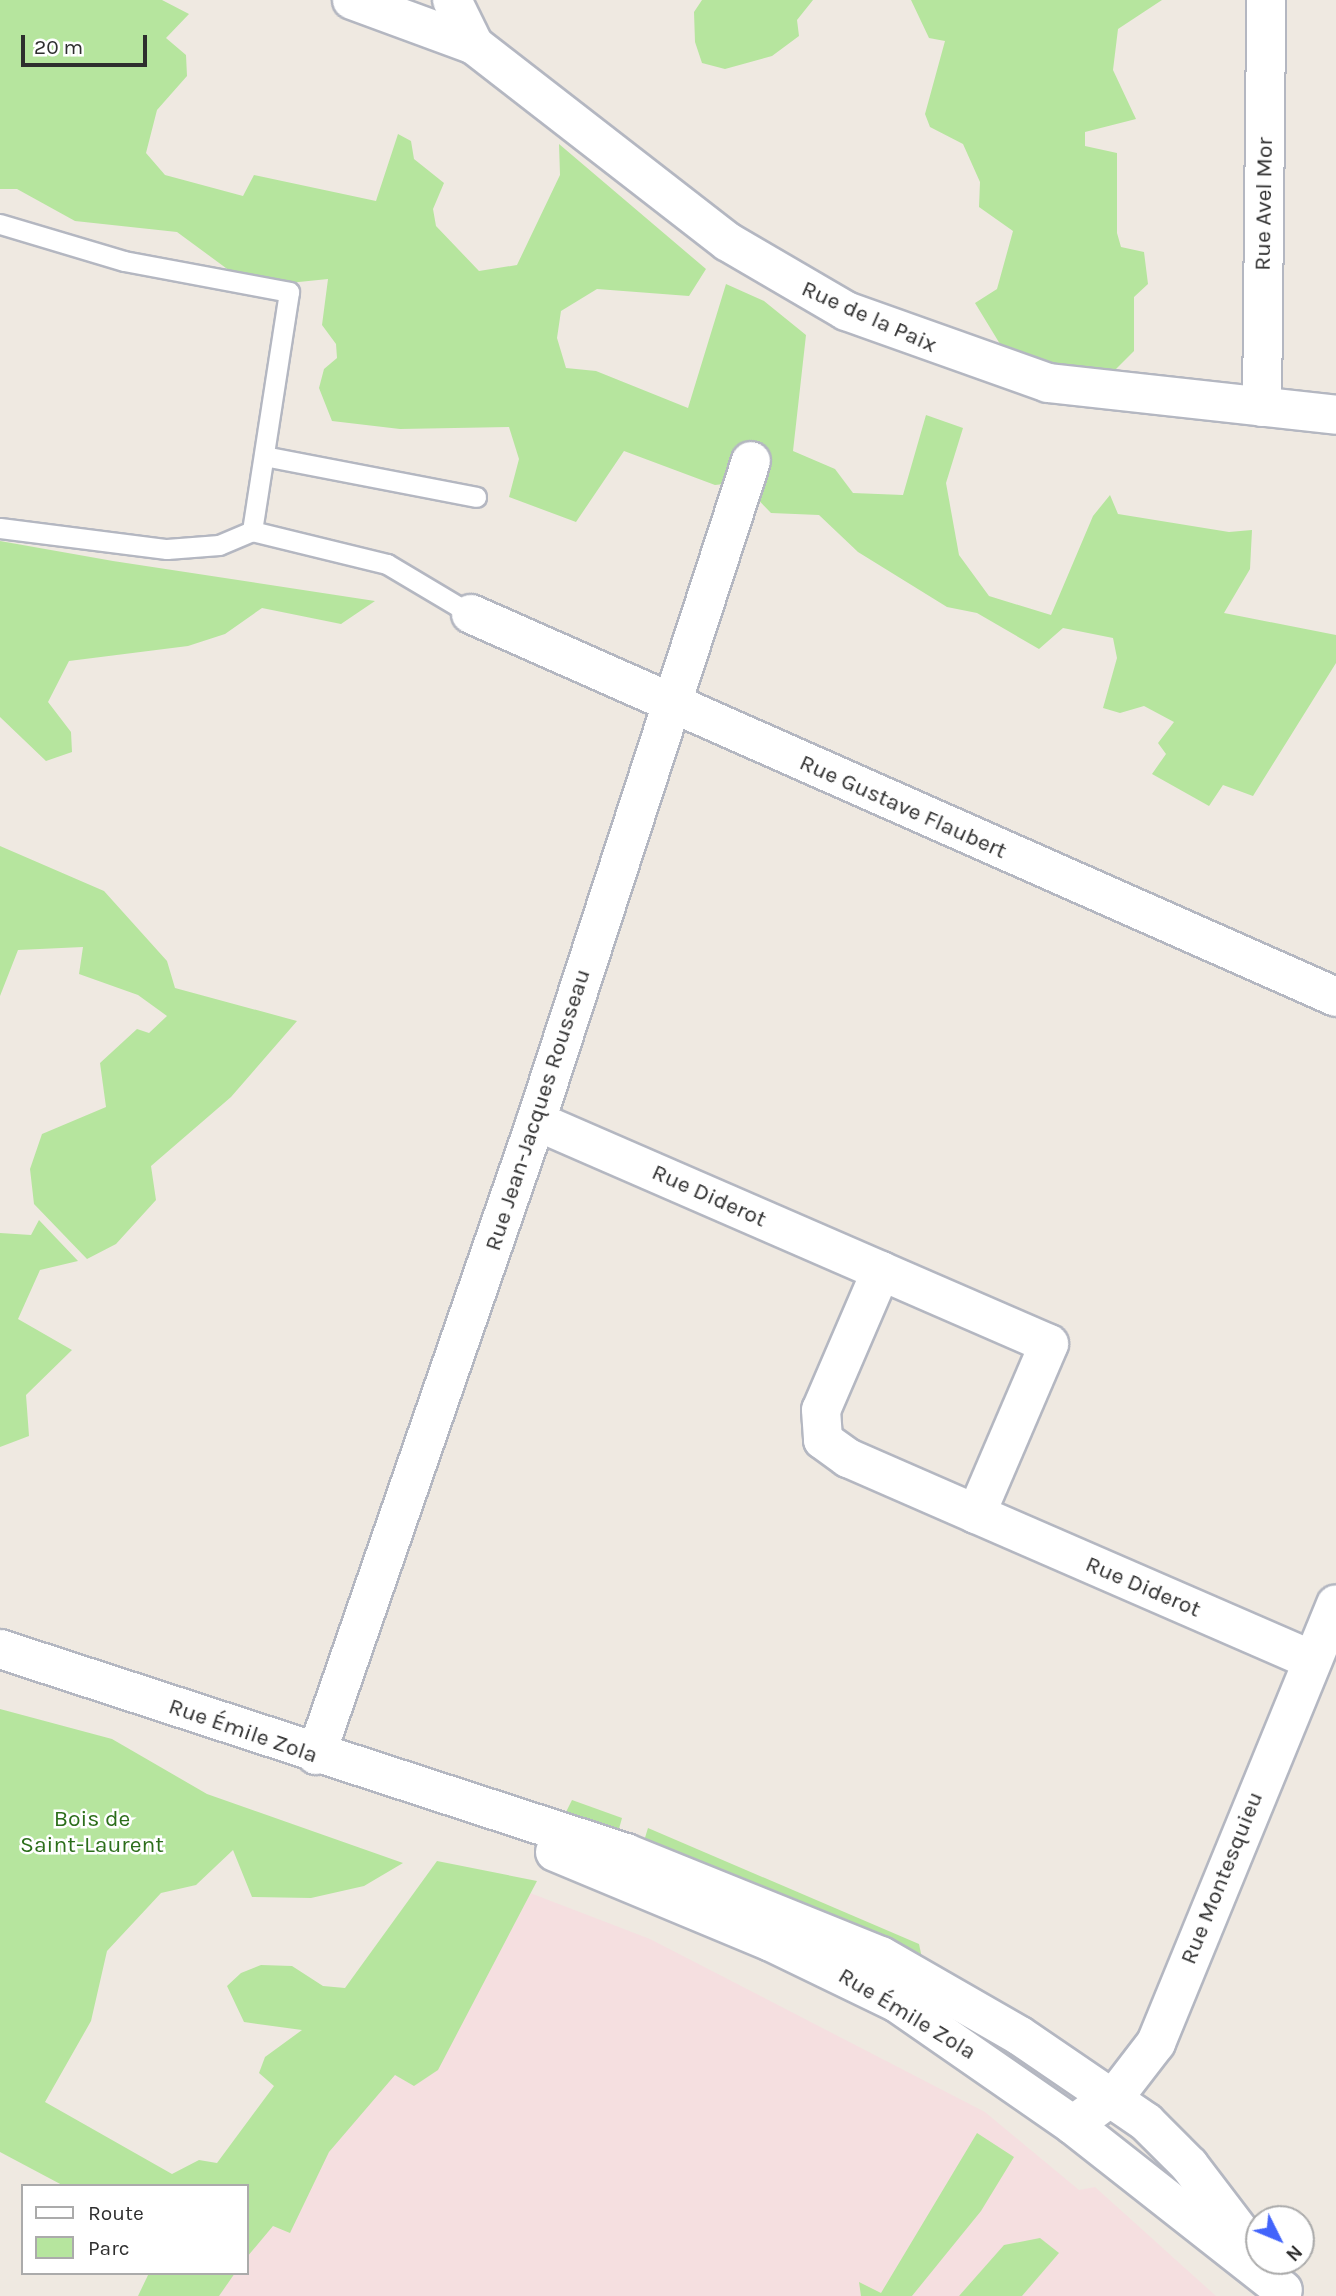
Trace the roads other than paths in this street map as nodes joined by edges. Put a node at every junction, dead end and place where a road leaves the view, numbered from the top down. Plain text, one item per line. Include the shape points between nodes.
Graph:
1 (352, 0) edge
2 (452, 0) edge
3 (1266, 0) edge
4 (474, 46) junction
5 (0, 224) edge
6 (1262, 408) junction
7 (1336, 415) edge
8 (264, 456) junction
9 (751, 461) dead end
10 (476, 497) dead end
11 (0, 528) edge
12 (252, 531) junction
13 (471, 614) joint
14 (667, 704) junction
15 (1336, 997) edge
16 (537, 1121) junction
17 (881, 1271) junction
18 (976, 1514) junction
19 (1336, 1605) edge
20 (0, 1649) edge
21 (1310, 1659) junction
22 (316, 1755) junction
23 (487, 1812) junction
24 (1111, 2099) junction
25 (1073, 2125) junction
26 (1245, 2238) edge
27 (1278, 2282) edge

1 - 4 street, Rue de la Paix
2 - 4 street, Rue de la Paix
3 - 6 street, Rue Avel Mor
4 - 6 street, Rue de la Paix via 728,242 846,311 1048,383
5 - 8 lane via 124,261 289,292
6 - 7 street, Rue de la Paix
8 - 10 lane
8 - 12 lane
9 - 14 street, Rue Jean-Jacques Rousseau
11 - 12 lane via 167,549 219,545
12 - 13 lane via 387,564
13 - 14 street, Rue Gustave Flaubert
14 - 15 street, Rue Gustave Flaubert
14 - 16 street, Rue Jean-Jacques Rousseau
16 - 17 street, Rue Diderot
16 - 22 street, Rue Jean-Jacques Rousseau
17 - 18 street, Rue Diderot via 821,1410 823,1440 848,1458
17 - 18 street, Rue Diderot via 1049,1344
18 - 21 street, Rue Diderot
19 - 21 street, Rue Montesquieu
20 - 22 street, Rue Émile Zola
21 - 24 street, Rue Montesquieu via 1156,2043
22 - 23 street, Rue Émile Zola
23 - 24 street, Rue Émile Zola via 626,1853 881,1956
23 - 25 street, Rue Émile Zola via 581,1864 856,1981 957,2040
24 - 25 street, Rue Montesquieu
24 - 26 street, Rue Émile Zola via 1168,2141
25 - 27 street, Rue Émile Zola

